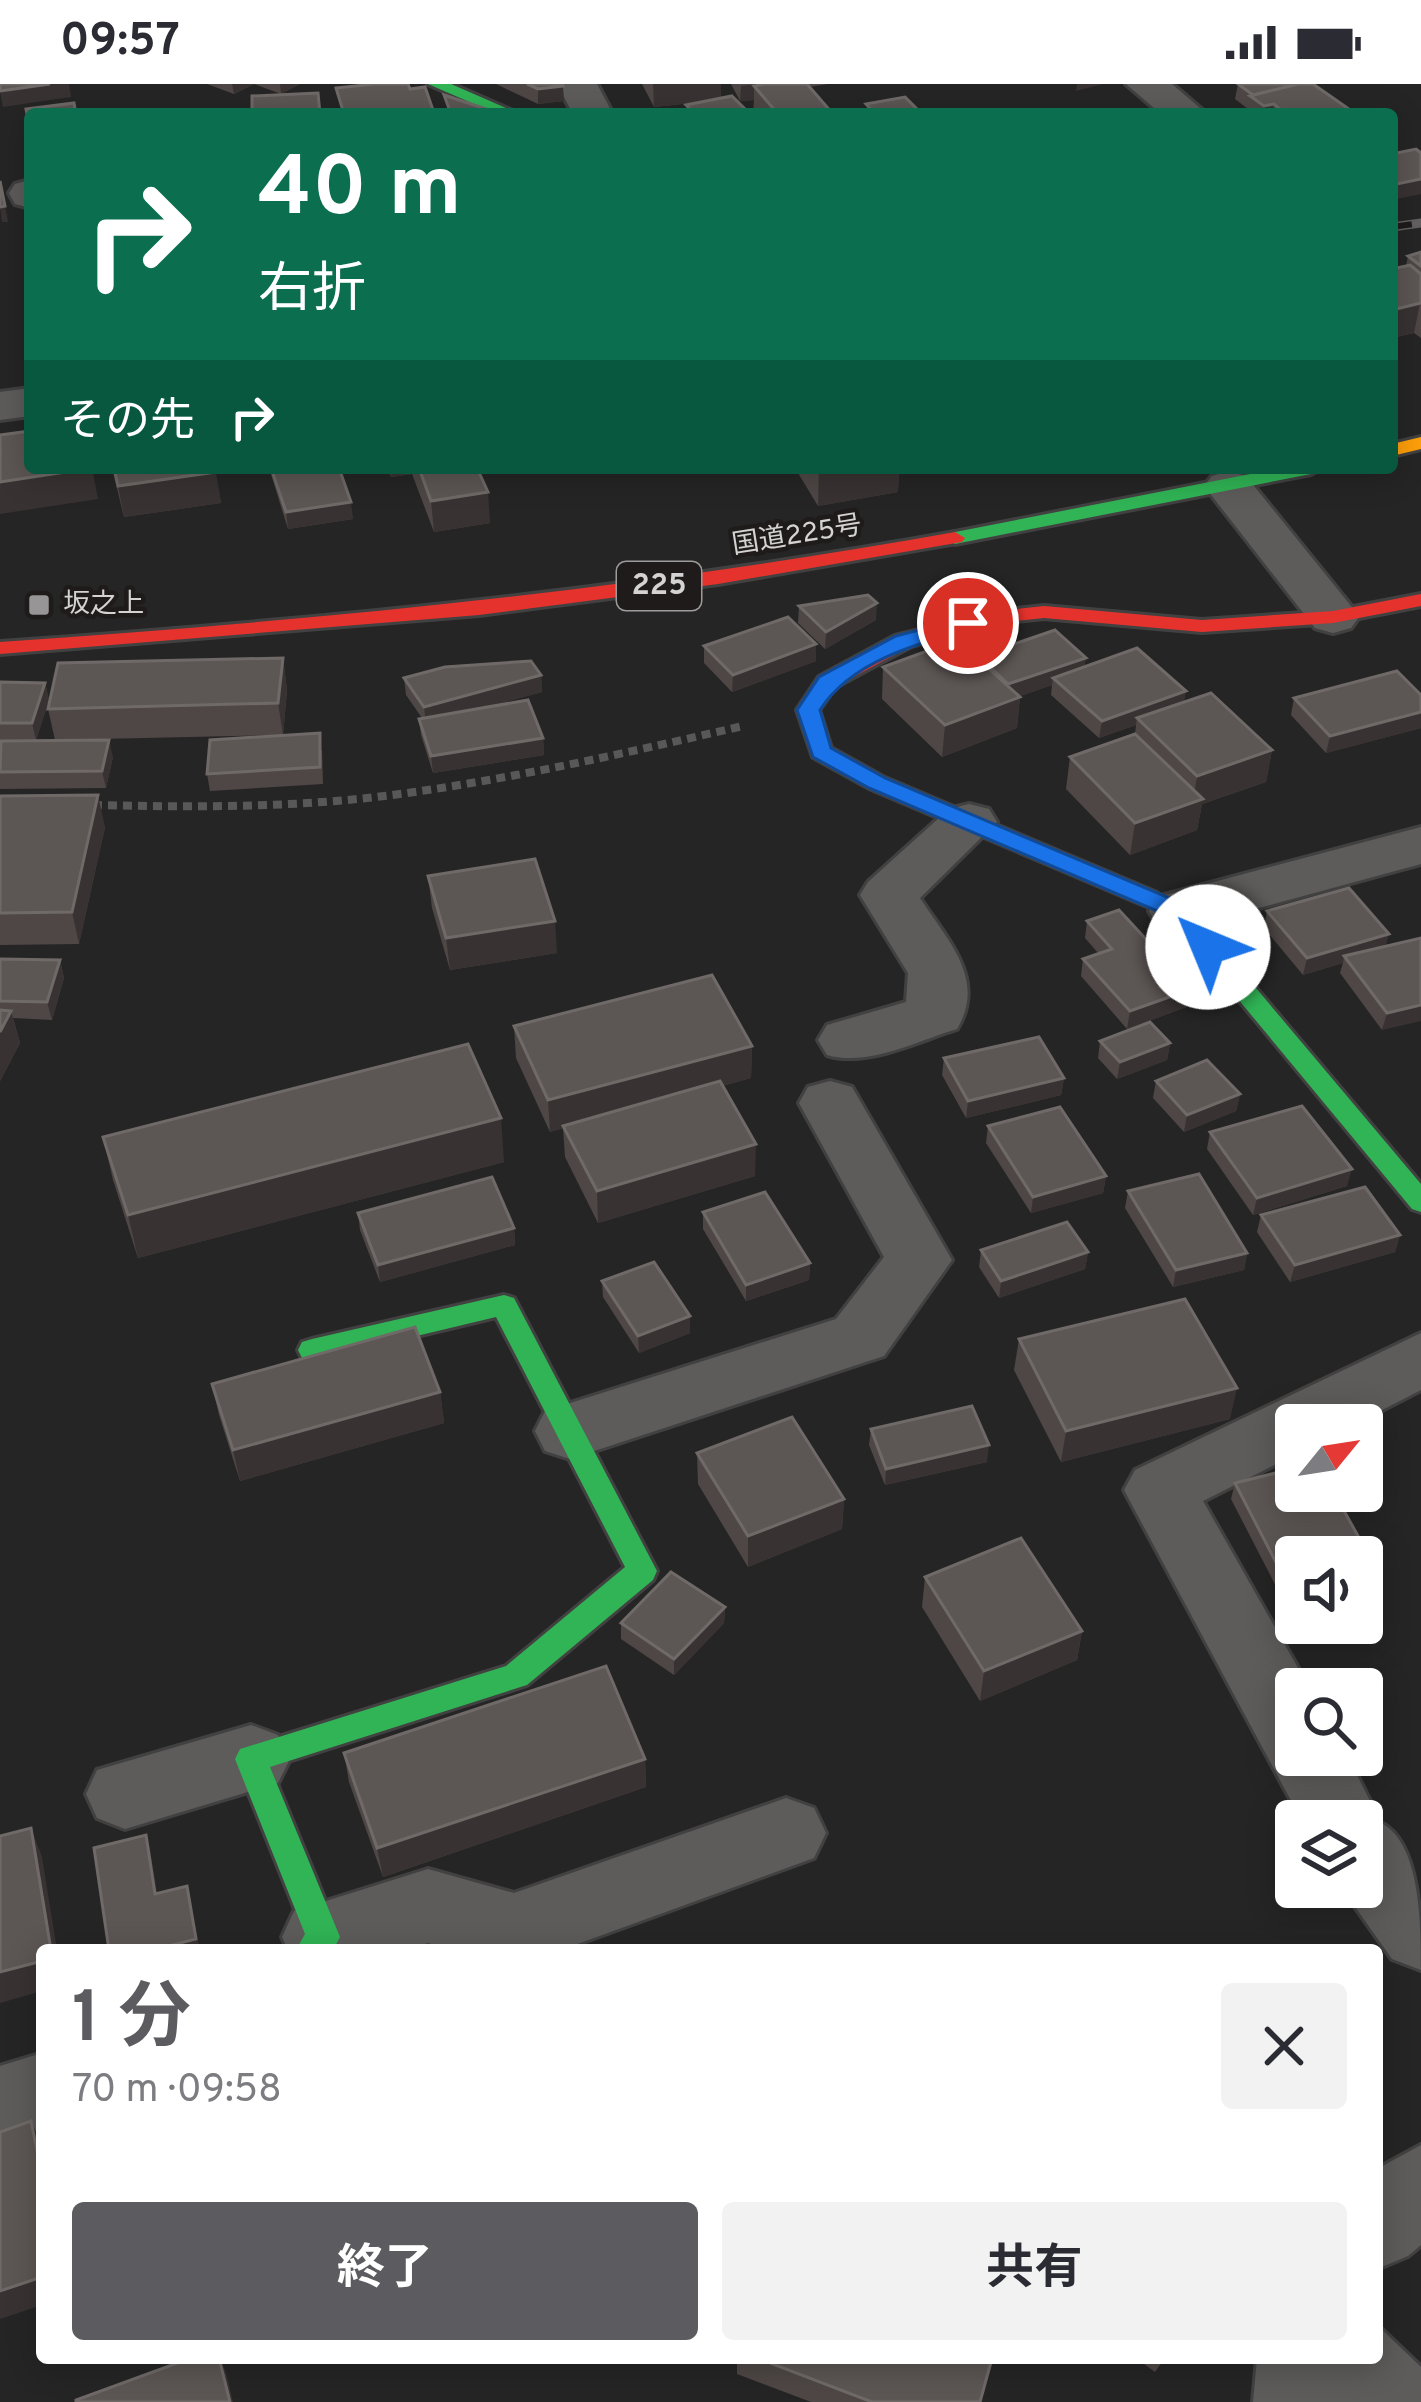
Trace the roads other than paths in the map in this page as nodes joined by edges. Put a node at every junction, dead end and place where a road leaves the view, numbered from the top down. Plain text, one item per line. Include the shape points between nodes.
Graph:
1 (436, 84) edge
2 (1146, 84) edge
3 (497, 108) edge
4 (1179, 108) edge
5 (1223, 477) edge
6 (1421, 600) edge
7 (1333, 617) junction
8 (0, 648) edge
9 (969, 822) junction
10 (1421, 844) edge
11 (1178, 911) junction
12 (849, 1040) dead end
13 (830, 1103) dead end
14 (1421, 1202) edge
15 (312, 1350) edge
16 (1421, 1359) edge
17 (570, 1431) junction
18 (1275, 1698) edge
19 (251, 1759) junction
20 (125, 1793) dead end
21 (786, 1833) dead end
22 (1383, 1881) edge
23 (1421, 1933) edge
24 (318, 1943) edge
25 (36, 2096) edge
26 (0, 2107) edge
27 (1421, 2188) edge
28 (1383, 2220) edge
29 (1302, 2364) edge
30 (1354, 2364) edge
31 (1299, 2402) edge
32 (1391, 2402) edge

1 - 3 main road
2 - 4 street
5 - 7 street
5 - 8 main road, 国道225号 / 225 via 794,569 288,630
6 - 7 main road
7 - 9 main road via 1202,626 1044,612 996,617 904,641 827,682 808,710 821,752
9 - 11 main road
9 - 12 street via 889,895 938,973 934,1014
10 - 11 street
11 - 14 main road
13 - 17 street via 920,1260 860,1338
15 - 17 main road via 504,1305
16 - 18 street via 1160,1490
17 - 19 main road via 642,1570 516,1676
19 - 20 street
19 - 24 main road
21 - 24 street via 514,1930 428,1906
22 - 23 street
25 - 26 street
27 - 28 street
29 - 31 street
30 - 32 street

